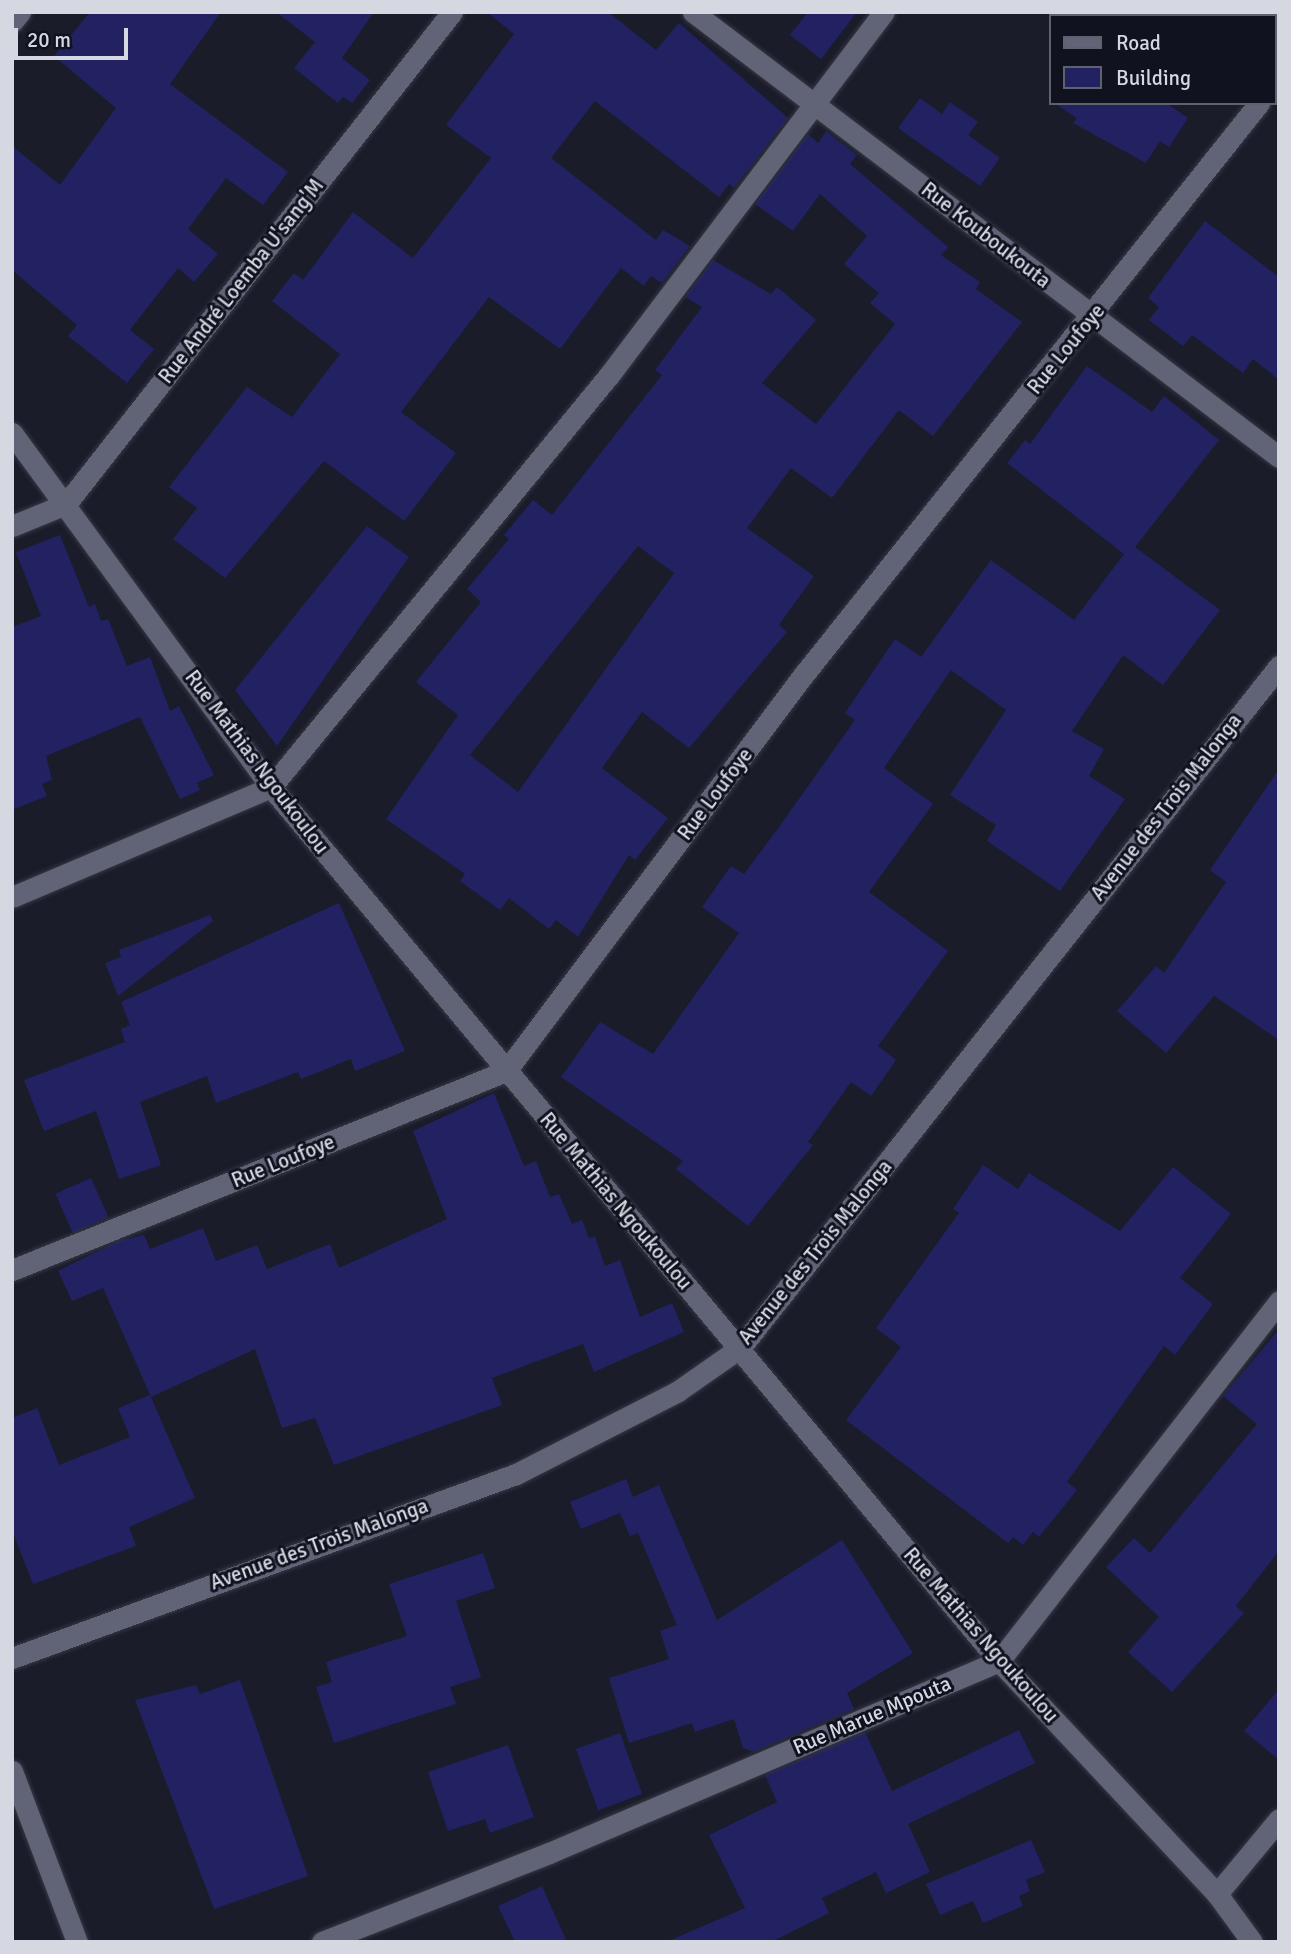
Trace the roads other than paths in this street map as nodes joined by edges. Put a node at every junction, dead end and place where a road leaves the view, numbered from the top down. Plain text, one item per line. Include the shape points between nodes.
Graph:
1 (20, 12) edge
2 (452, 12) edge
3 (693, 12) edge
4 (884, 12) edge
5 (12, 22) edge
6 (814, 103) junction
7 (1257, 105) edge
8 (1092, 317) junction
9 (12, 433) edge
10 (1279, 457) edge
11 (66, 504) junction
12 (12, 526) edge
13 (1279, 666) edge
14 (271, 787) junction
15 (12, 897) edge
16 (506, 1072) junction
17 (12, 1270) edge
18 (1279, 1301) edge
19 (741, 1347) junction
20 (12, 1658) edge
21 (999, 1661) junction
22 (12, 1771) edge
23 (1279, 1819) edge
24 (1217, 1894) junction
25 (77, 1942) edge
26 (322, 1942) edge
27 (1252, 1942) edge

1 - 5 street
2 - 11 street, Rue André Loemba U'sang'M
3 - 6 street, Rue Kouboukouta
4 - 6 street
6 - 8 street, Rue Kouboukouta
6 - 14 street via 610,374
7 - 8 street, Rue Loufoye
8 - 10 street, Rue Kouboukouta
8 - 16 street, Rue Loufoye via 805,673
9 - 11 street, Rue Mathias Ngoukoulou
11 - 12 street, Rue André Loemba U'sang'M
11 - 14 street, Rue Mathias Ngoukoulou
13 - 19 street, Avenue des Trois Malonga
14 - 15 street
14 - 16 street, Rue Mathias Ngoukoulou
16 - 17 street, Rue Loufoye
16 - 19 street, Rue Mathias Ngoukoulou
18 - 21 street, Rue Marue Mpouta
19 - 20 street, Avenue des Trois Malonga via 678,1391 516,1474
19 - 21 street, Rue Mathias Ngoukoulou
21 - 24 street, Rue Mathias Ngoukoulou
21 - 26 street, Rue Marue Mpouta via 549,1853
22 - 25 street
23 - 24 street
24 - 27 street, Rue Mathias Ngoukoulou

